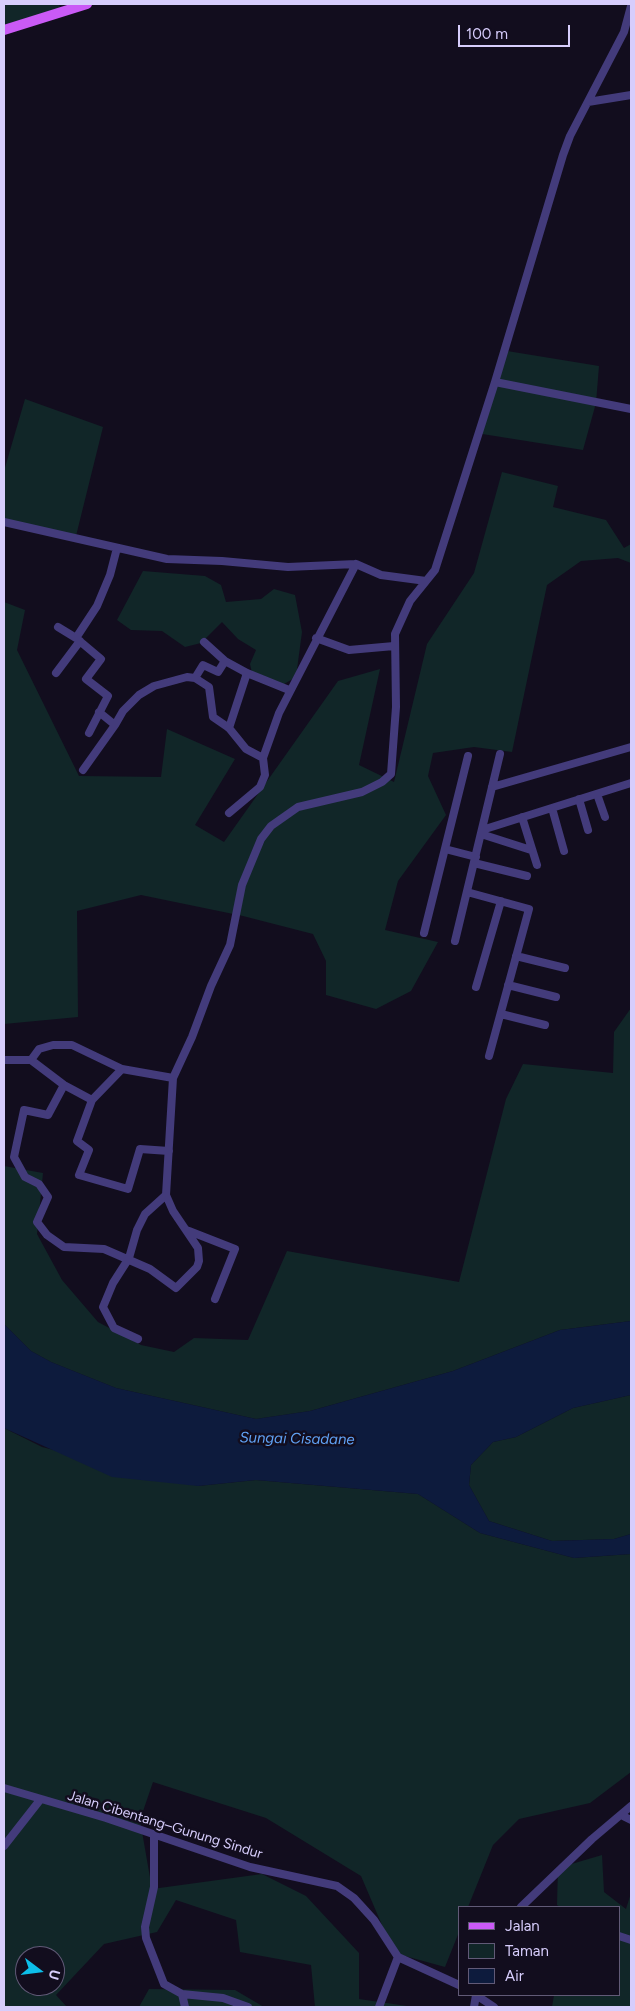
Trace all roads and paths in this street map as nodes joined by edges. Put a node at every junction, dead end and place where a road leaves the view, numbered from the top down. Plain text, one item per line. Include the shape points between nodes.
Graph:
1 (87, 4) edge
2 (631, 6) edge
3 (4, 30) edge
4 (631, 95) edge
5 (588, 102) junction
6 (495, 382) junction
7 (631, 410) edge
8 (4, 522) edge
9 (117, 548) junction
10 (356, 564) junction
11 (426, 581) junction
12 (58, 627) dead end
13 (316, 638) junction
14 (78, 639) junction
15 (204, 642) dead end
16 (394, 646) junction
17 (225, 661) junction
18 (56, 673) dead end
19 (247, 673) junction
20 (195, 678) junction
21 (289, 690) junction
22 (99, 712) junction
23 (115, 725) junction
24 (229, 728) junction
25 (89, 733) dead end
26 (631, 748) edge
27 (500, 754) dead end
28 (468, 756) dead end
29 (263, 758) junction
30 (83, 770) dead end
31 (631, 786) edge
32 (492, 787) junction
33 (598, 794) junction
34 (579, 799) junction
35 (552, 808) junction
36 (229, 813) dead end
37 (522, 817) junction
38 (605, 817) dead end
39 (588, 830) dead end
40 (481, 832) junction
41 (445, 849) junction
42 (531, 850) junction
43 (564, 851) dead end
44 (475, 860) junction
45 (537, 865) dead end
46 (527, 876) dead end
47 (467, 892) junction
48 (501, 901) junction
49 (424, 933) dead end
50 (455, 941) dead end
51 (516, 956) junction
52 (565, 968) dead end
53 (508, 985) junction
54 (476, 987) dead end
55 (556, 997) dead end
56 (500, 1014) junction
57 (545, 1025) dead end
58 (489, 1056) dead end
59 (4, 1060) edge
60 (31, 1060) junction
61 (122, 1068) junction
62 (173, 1078) junction
63 (64, 1085) junction
64 (92, 1100) junction
65 (169, 1150) junction
66 (166, 1195) junction
67 (187, 1230) junction
68 (129, 1258) junction
69 (215, 1299) dead end
70 (138, 1339) dead end
71 (4, 1788) edge
72 (40, 1800) junction
73 (631, 1806) edge
74 (621, 1816) junction
75 (631, 1820) edge
76 (154, 1835) junction
77 (4, 1846) edge
78 (522, 1906) edge
79 (398, 1956) junction
80 (458, 1984) edge
81 (182, 1994) junction
82 (478, 1996) edge
83 (185, 2007) edge
84 (248, 2007) edge
85 (379, 2007) edge
86 (494, 2007) edge

1 - 3 main road
2 - 5 street via 624,32
4 - 5 street
5 - 6 street via 563,155
6 - 7 street
6 - 11 street via 435,570
8 - 9 street
9 - 10 street via 167,559 288,567
9 - 14 street via 97,606
10 - 11 street via 381,575
10 - 13 street
11 - 16 street via 401,617 394,634
12 - 14 street
13 - 16 street via 348,650
13 - 21 street
14 - 18 street
14 - 22 street via 101,659 86,679 108,696
15 - 17 street
16 - 62 street via 396,707 391,774 362,792 298,807 271,826 261,839 242,885 230,944
17 - 19 street
17 - 20 street via 218,672 203,665
19 - 21 street
19 - 24 street
20 - 23 street via 187,677 154,686 123,711
20 - 24 street via 209,687 213,717
21 - 29 street
22 - 23 street
22 - 25 street
23 - 30 street
24 - 29 street via 246,749
26 - 32 street
27 - 32 street
28 - 41 street
29 - 36 street via 265,775 260,787
31 - 33 street
32 - 40 street
33 - 34 street
33 - 38 street
34 - 35 street
34 - 39 street
35 - 37 street
35 - 43 street
37 - 40 street
37 - 42 street
40 - 42 street
40 - 44 street
41 - 44 street
41 - 49 street
42 - 45 street
44 - 46 street
44 - 47 street
47 - 48 street
47 - 50 street
48 - 51 street via 529,909
48 - 54 street
51 - 52 street
51 - 53 street
53 - 55 street
53 - 56 street
56 - 57 street
56 - 58 street
59 - 60 street
60 - 61 street via 39,1049 72,1045
60 - 63 street
61 - 62 street
61 - 64 street
62 - 65 street
63 - 64 street
63 - 68 street via 48,1115 24,1110 14,1158 25,1177 39,1184 48,1197 37,1222 48,1236 64,1247 104,1249
64 - 65 street via 77,1141 89,1150 79,1175 128,1189 140,1149
65 - 66 street
66 - 67 street via 172,1211
66 - 68 street via 145,1214
67 - 68 street via 198,1248 199,1261 176,1288
67 - 69 street via 234,1249
68 - 70 street via 103,1307 114,1328
71 - 72 street, Jalan Cibentang–Gunung Sindur
72 - 76 street, Jalan Cibentang–Gunung Sindur
72 - 77 street
73 - 74 street
74 - 75 street
74 - 78 street
76 - 79 street, Jalan Cibentang–Gunung Sindur via 250,1867 309,1878 344,1889 374,1920
76 - 81 street via 154,1887 146,1938 164,1984
79 - 80 street
79 - 85 street
81 - 83 street
81 - 84 street via 223,1998
82 - 86 street

